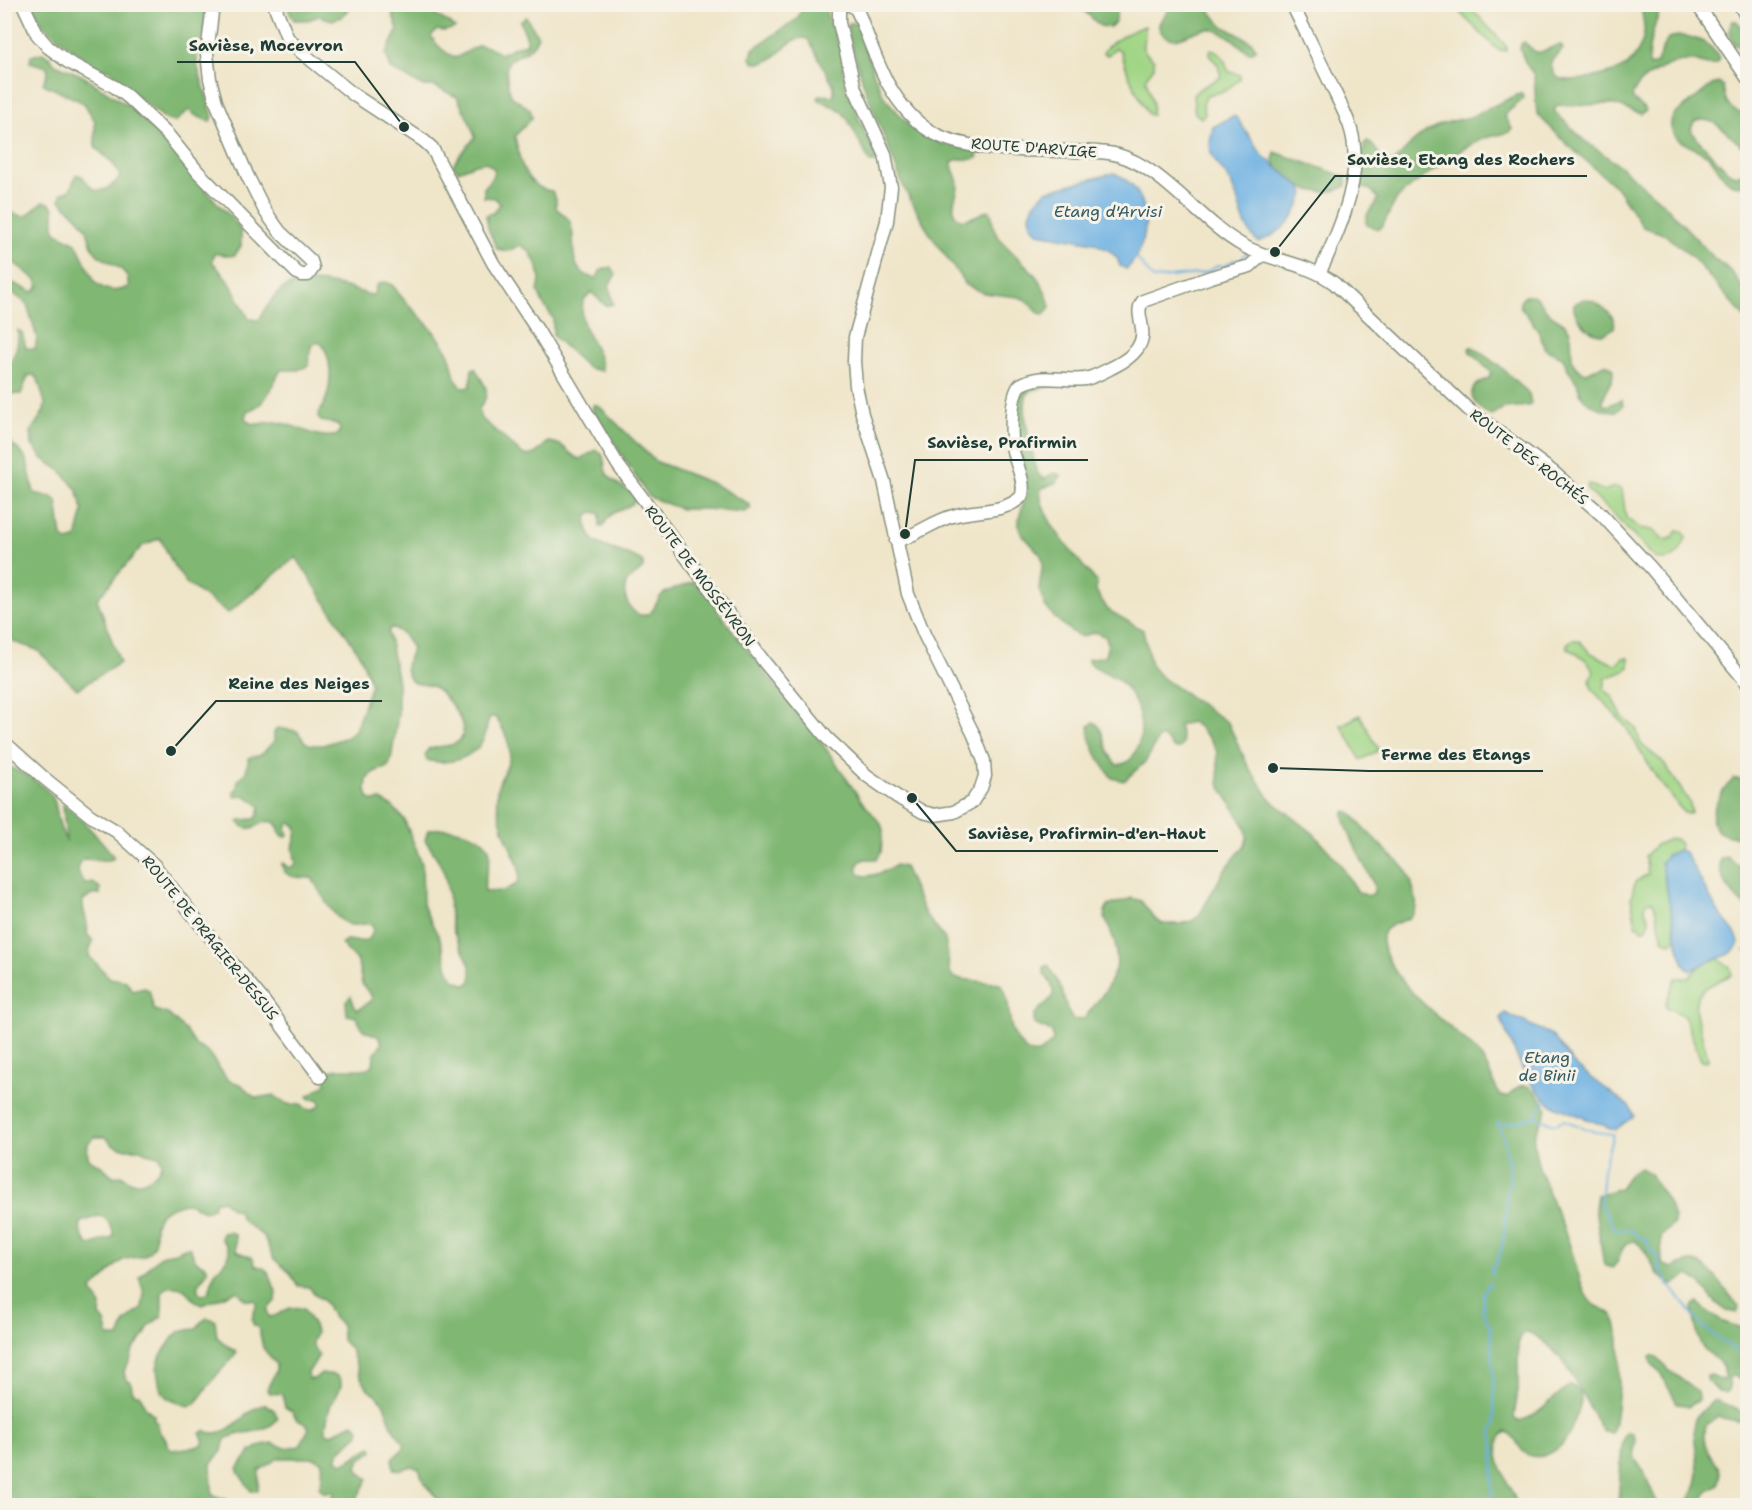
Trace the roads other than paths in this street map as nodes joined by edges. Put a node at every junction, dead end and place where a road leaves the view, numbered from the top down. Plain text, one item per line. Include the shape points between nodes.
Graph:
1 (23, 4) edge
2 (213, 4) edge
3 (274, 4) edge
4 (843, 4) edge
5 (848, 4) edge
6 (1292, 4) edge
7 (1697, 4) edge
8 (1739, 4) edge
9 (1748, 19) edge
10 (1748, 80) edge
11 (1262, 255) junction
12 (1319, 274) junction
13 (896, 541) junction
14 (1748, 684) edge
15 (4, 742) edge
16 (320, 1077) dead end

1 - 2 street via 48,47 128,97 168,135 263,240 296,272 308,274 313,268 308,257 280,232 260,202 220,113 208,69
3 - 13 street, ROUTE DE MOSSÉVRON via 287,36 300,51 432,148 493,263 618,465 814,724 849,760 899,798 928,813 950,813 968,805 978,794 984,761 918,620
4 - 13 street, ROUTE DE MOSSÉVRON via 838,18 852,75 885,154 891,187 887,221 854,352 860,404 884,481
5 - 11 street, ROUTE D'ARVIGE via 858,13 890,87 908,112 930,131 975,146 1104,152 1127,157 1153,173 1218,229
6 - 12 street via 1341,105 1354,145 1352,187
7 - 10 street
8 - 9 street
11 - 12 street, ROUTE D'ARVIGE
11 - 13 street via 1250,266 1143,301 1139,312 1142,337 1134,353 1123,362 1088,378 1045,378 1020,385 1015,395 1012,437 1023,486 1021,497 990,510 949,517
12 - 14 street, ROUTE DES ROCHÉS via 1338,286 1469,410 1553,472 1602,515
15 - 16 street, ROUTE DE PRAGIER-DESSUS via 154,865

